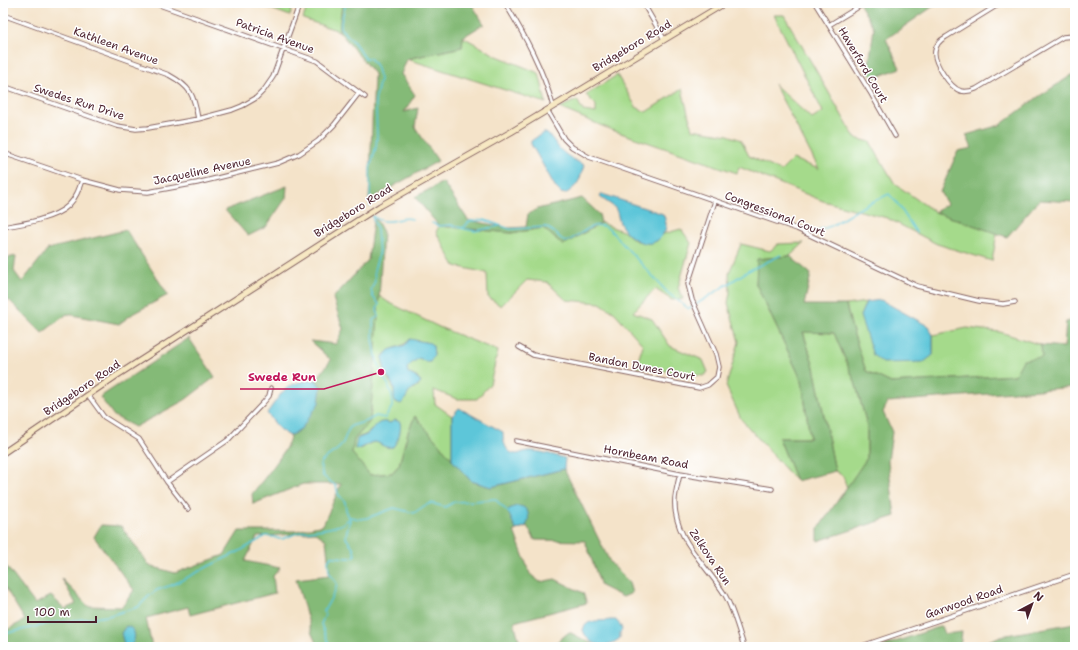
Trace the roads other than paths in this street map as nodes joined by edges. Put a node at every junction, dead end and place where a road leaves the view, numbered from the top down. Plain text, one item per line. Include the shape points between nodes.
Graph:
1 (154, 3) edge
2 (300, 3) edge
3 (505, 3) edge
4 (643, 3) edge
5 (725, 3) edge
6 (815, 3) edge
7 (865, 3) edge
8 (1001, 3) edge
9 (3, 15) edge
10 (829, 25) junction
11 (1075, 36) edge
12 (664, 39) junction
13 (284, 49) junction
14 (3, 86) edge
15 (359, 94) junction
16 (365, 97) dead end
17 (553, 106) junction
18 (547, 110) junction
19 (198, 119) junction
20 (895, 136) dead end
21 (3, 153) edge
22 (82, 180) junction
23 (715, 201) junction
24 (3, 226) edge
25 (1016, 302) dead end
26 (519, 347) dead end
27 (271, 388) dead end
28 (88, 396) junction
29 (516, 441) dead end
30 (3, 453) edge
31 (680, 474) junction
32 (167, 482) junction
33 (772, 489) dead end
34 (188, 509) dead end
35 (1075, 574) edge
36 (744, 647) edge
37 (859, 647) edge

1 - 13 street, Patricia Avenue
2 - 13 street, Swedes Run Drive
3 - 17 street via 536,58
4 - 12 street
5 - 12 main road, Bridgeboro Road
6 - 10 street, Haverford Court
7 - 10 street
8 - 11 street via 946,36 937,46 937,63 949,83 958,90 966,92 976,89 1063,37
9 - 19 street, Kathleen Avenue via 176,78 189,90 194,99
10 - 20 street, Haverford Court
12 - 17 main road, Bridgeboro Road
13 - 15 street, Patricia Avenue via 316,61
13 - 19 street, Swedes Run Drive via 273,77 256,98 232,110
14 - 19 street, Swedes Run Drive via 117,126 148,128
15 - 16 street, Patricia Avenue
15 - 22 street, Jacqueline Avenue via 318,141 299,154 278,163 148,192 120,190
17 - 18 main road, Bridgeboro Road
18 - 23 street, Congressional Court via 564,139 589,157
18 - 28 main road, Bridgeboro Road via 380,206
21 - 22 street, Jacqueline Avenue
22 - 24 street via 74,199 61,211 51,216
23 - 25 street, Congressional Court via 797,229 917,286 980,301 1003,304
23 - 26 street, Bandon Dunes Court via 688,284 719,367 717,377 708,385 699,388 533,355
27 - 32 street via 264,403 228,440
28 - 30 main road, Bridgeboro Road
28 - 32 street via 104,417 139,439
29 - 31 street, Hornbeam Road
31 - 33 street, Hornbeam Road
31 - 36 street, Zelkova Run via 675,497 677,519 682,534 726,597
32 - 34 street
35 - 37 street, Garwood Road

